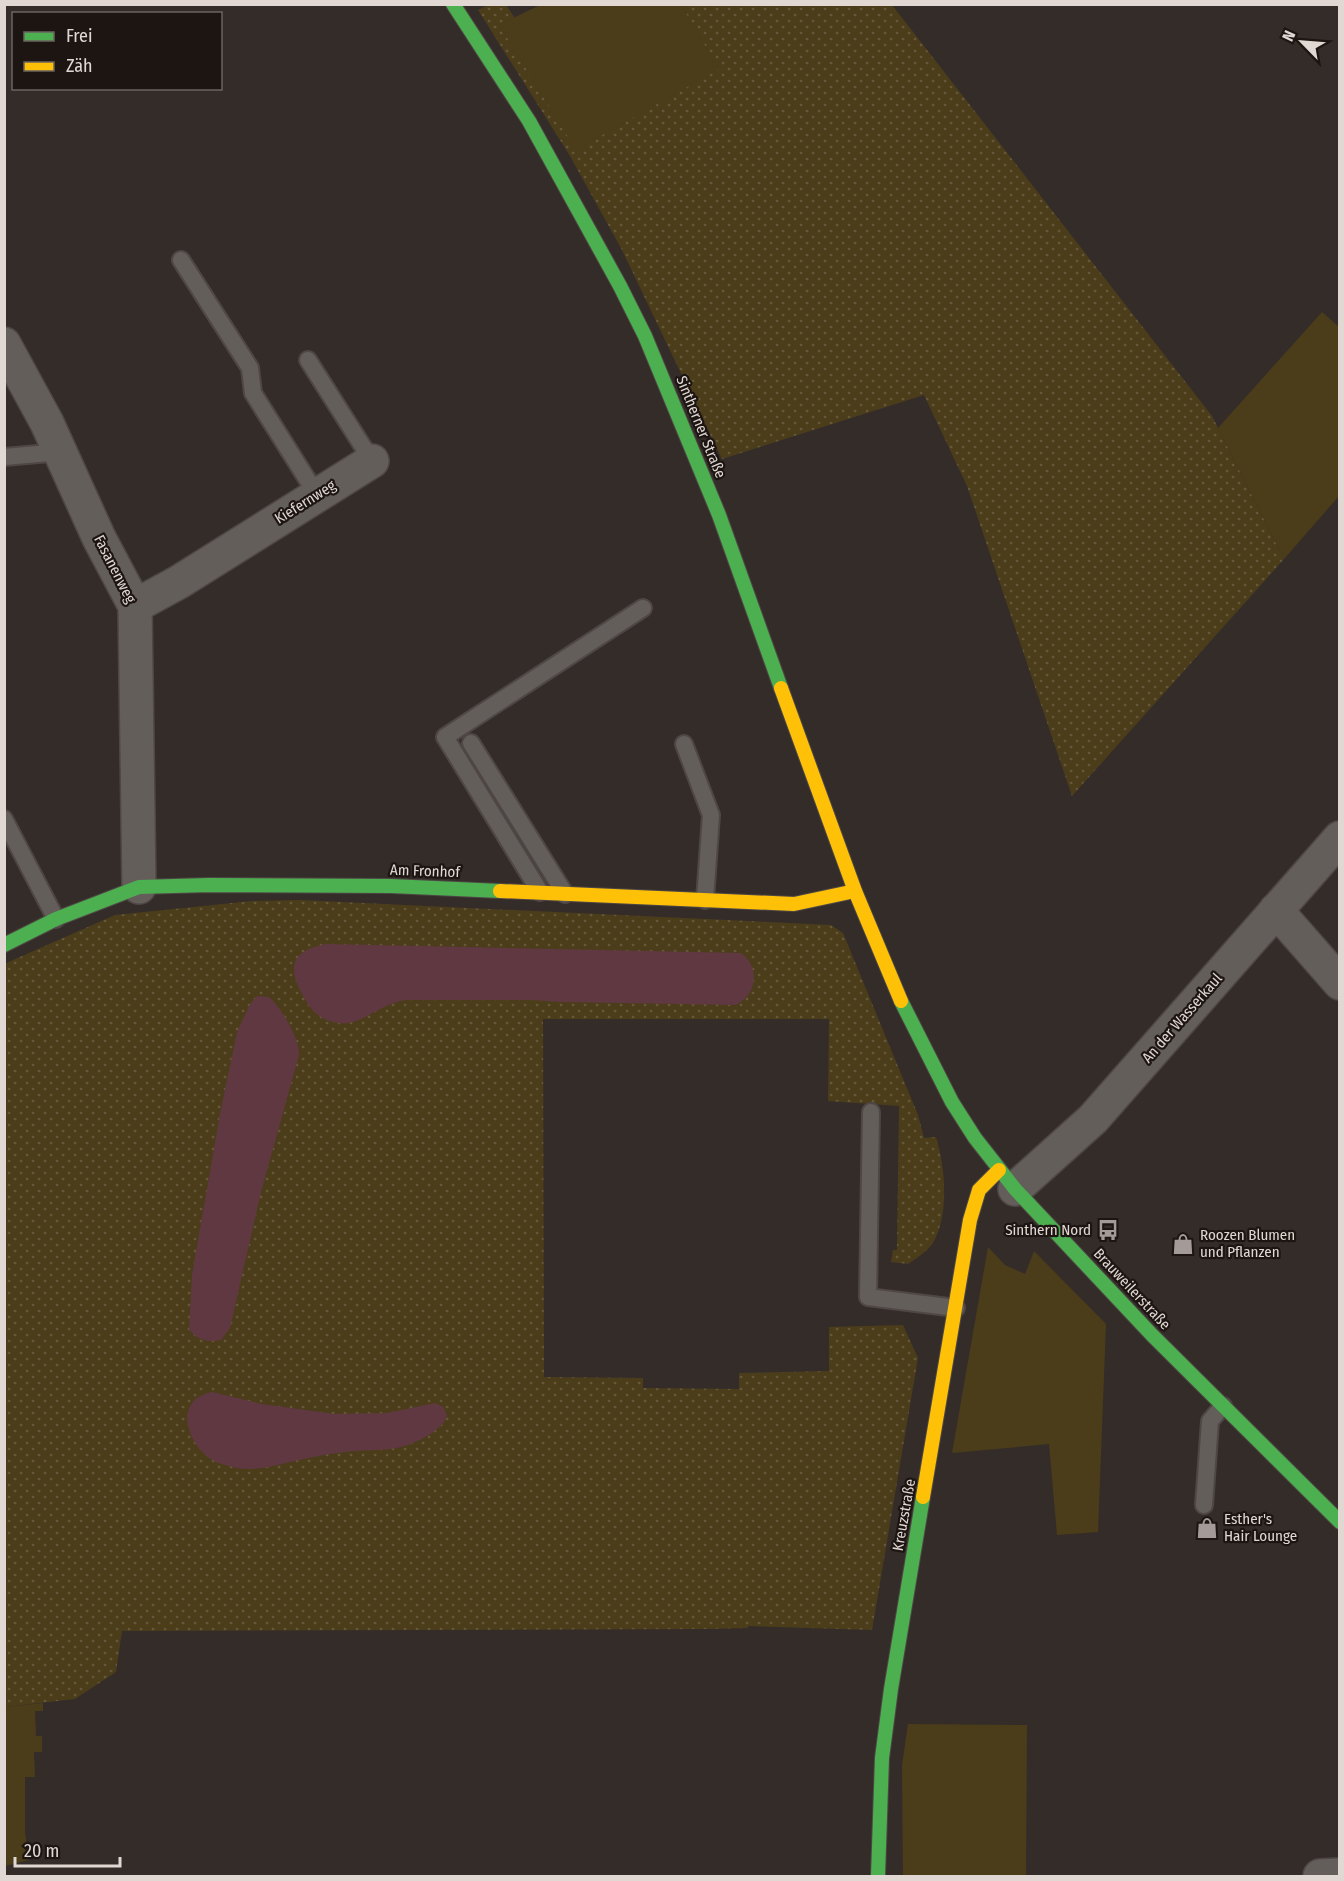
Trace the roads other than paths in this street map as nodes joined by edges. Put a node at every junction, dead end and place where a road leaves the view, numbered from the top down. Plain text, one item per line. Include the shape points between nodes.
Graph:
1 (453, 4) edge
2 (181, 260) dead end
3 (4, 344) edge
4 (308, 360) dead end
5 (61, 452) junction
6 (4, 457) edge
7 (372, 461) joint
8 (316, 495) junction
9 (135, 606) junction
10 (643, 608) dead end
11 (471, 743) dead end
12 (684, 744) dead end
13 (4, 819) edge
14 (1340, 838) edge
15 (139, 887) junction
16 (855, 891) junction
17 (540, 892) junction
18 (565, 894) junction
19 (705, 900) junction
20 (1276, 910) junction
21 (56, 920) junction
22 (4, 945) edge
23 (1340, 983) edge
24 (871, 1112) dead end
25 (1007, 1180) junction
26 (956, 1308) junction
27 (1223, 1406) junction
28 (1204, 1505) dead end
29 (1340, 1522) edge
30 (1340, 1875) edge
31 (878, 1876) edge
32 (1320, 1876) edge

1 - 16 street, Sintherner Straße via 529,121 645,336 719,515
2 - 8 lane via 250,368 253,393
3 - 5 street, Fasanenweg
4 - 7 lane, Kiefernweg
5 - 6 lane
5 - 9 street, Fasanenweg
7 - 8 street, Kiefernweg
8 - 9 street, Kiefernweg
9 - 15 street, Fasanenweg
10 - 17 lane via 445,737
11 - 18 lane
12 - 19 lane via 711,815
13 - 21 lane
14 - 20 street, An der Wasserkaul
15 - 17 street, Am Fronhof via 391,886
15 - 21 street, Am Fronhof
16 - 19 street, Am Fronhof via 794,904
16 - 25 street, Brauweilerstraße via 891,980 931,1063 958,1111
17 - 18 street, Am Fronhof
18 - 19 street, Am Fronhof
20 - 23 street
20 - 25 street, An der Wasserkaul via 1093,1119
21 - 22 street, Am Fronhof
24 - 26 lane via 868,1297
25 - 26 street, Kreuzstraße via 979,1190 970,1220
25 - 27 street, Brauweilerstraße
26 - 31 street, Kreuzstraße via 891,1689 882,1758
27 - 28 lane via 1210,1421
27 - 29 street, Brauweilerstraße
30 - 32 street

